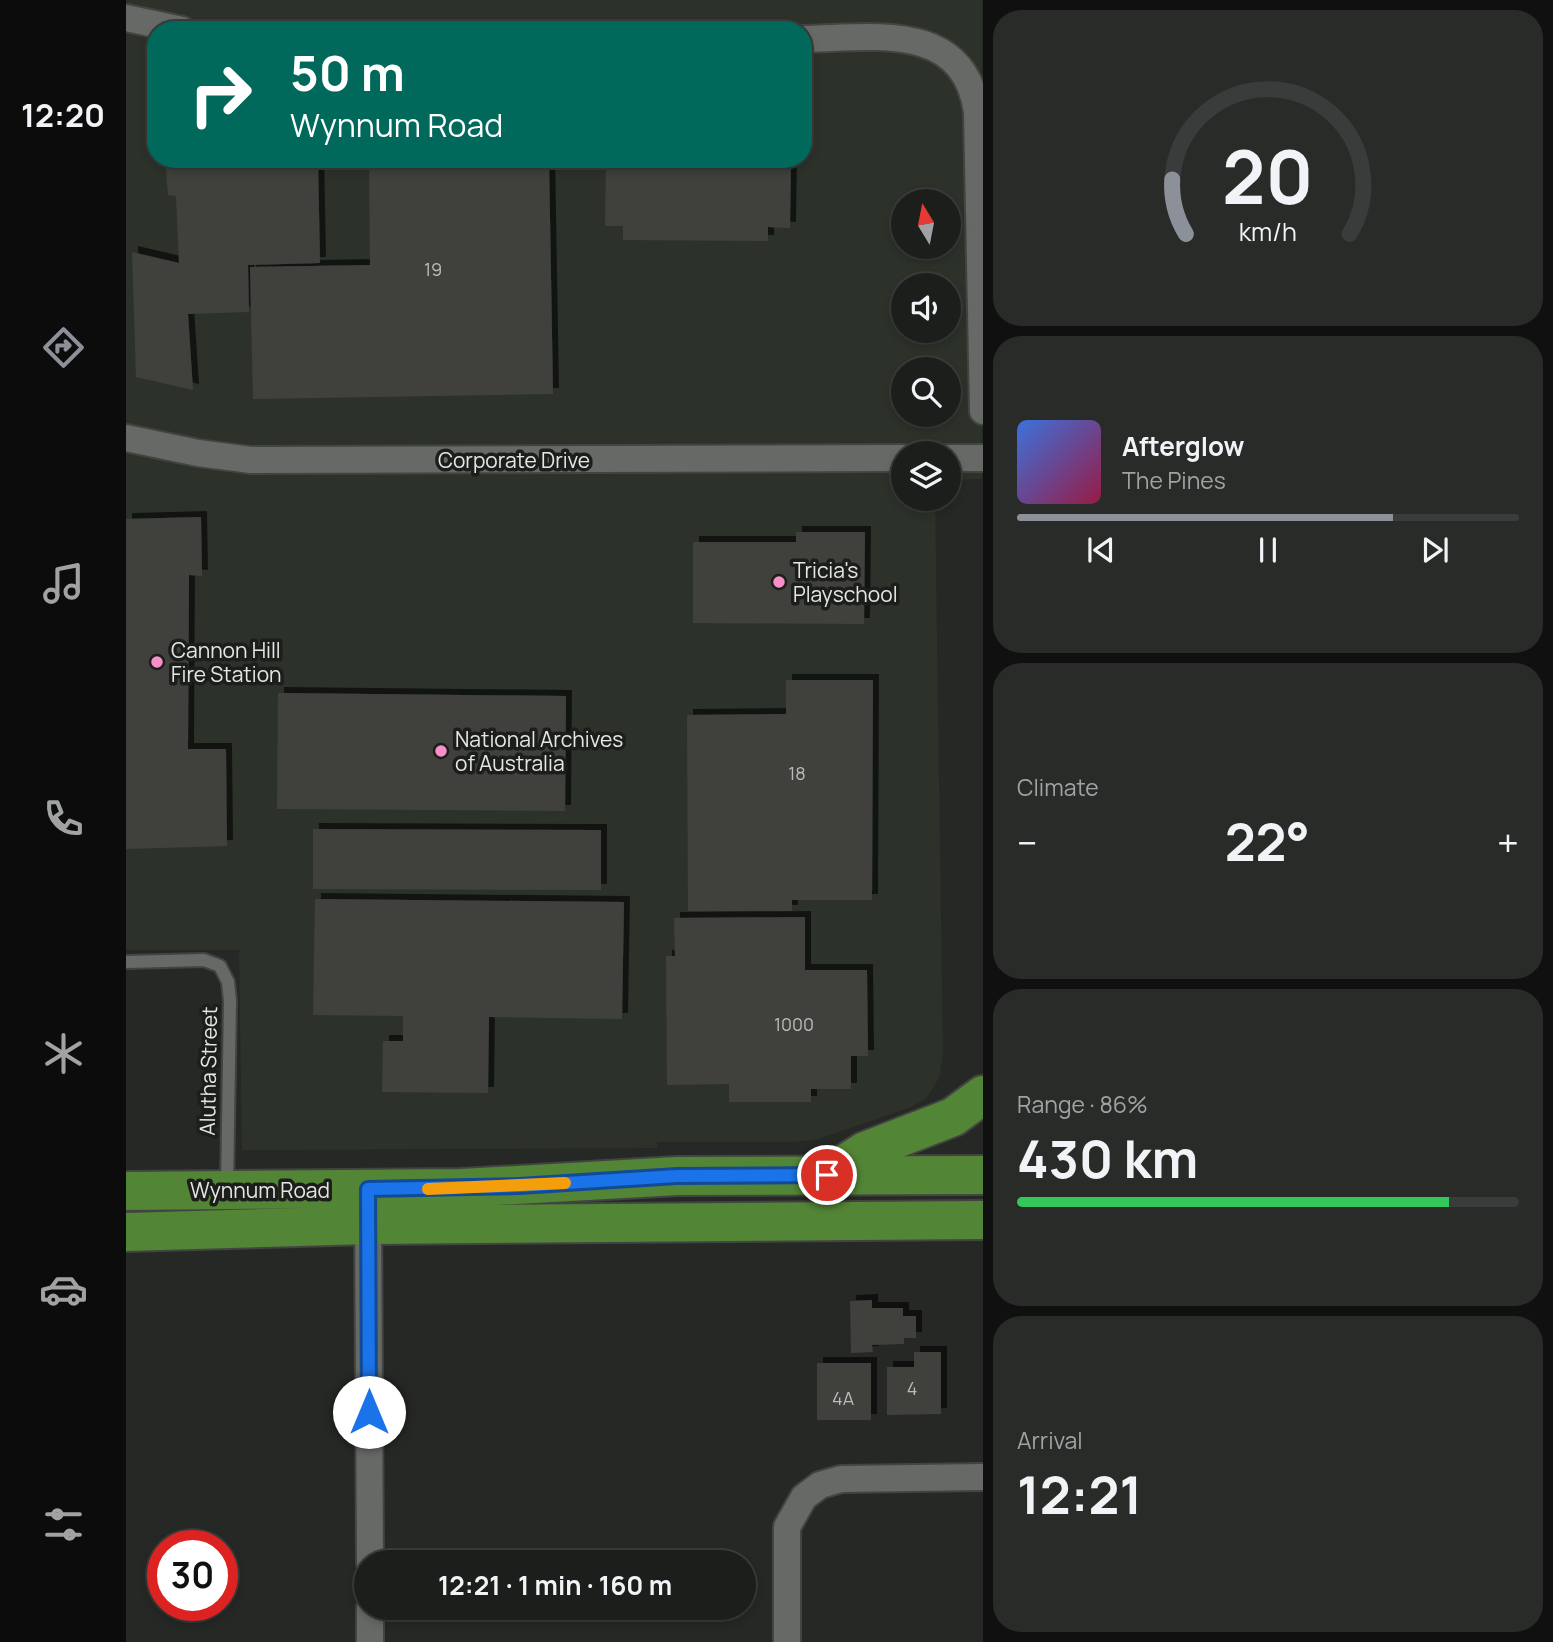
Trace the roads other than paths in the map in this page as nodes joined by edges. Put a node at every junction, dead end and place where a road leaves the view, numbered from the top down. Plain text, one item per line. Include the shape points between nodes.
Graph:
1 (126, 18) edge
2 (147, 22) edge
3 (812, 39) edge
4 (982, 411) edge
5 (126, 438) edge
6 (891, 458) edge
7 (961, 458) edge
8 (982, 458) edge
9 (126, 962) edge
10 (982, 1096) edge
11 (827, 1175) junction
12 (982, 1175) edge
13 (227, 1190) junction
14 (126, 1191) edge
15 (368, 1207) junction
16 (982, 1220) edge
17 (126, 1232) edge
18 (982, 1478) edge
19 (370, 1550) edge
20 (370, 1620) edge
21 (370, 1642) edge
22 (787, 1642) edge

1 - 2 street
3 - 4 street via 919,41 952,58 972,88 977,112
5 - 6 street, Corporate Drive via 251,460
7 - 8 street
9 - 13 lane, Alutha Street via 204,960 220,966 228,982
10 - 11 main road via 953,1116 865,1152
11 - 12 main road, Wynnum Road
11 - 15 main road, Wynnum Road via 677,1176 519,1186
13 - 14 main road, Wynnum Road
13 - 15 main road, Wynnum Road
15 - 16 main road, Wynnum Road
15 - 17 main road, Wynnum Road
15 - 19 street
18 - 22 street via 841,1479 820,1485 804,1497 787,1527
20 - 21 street

